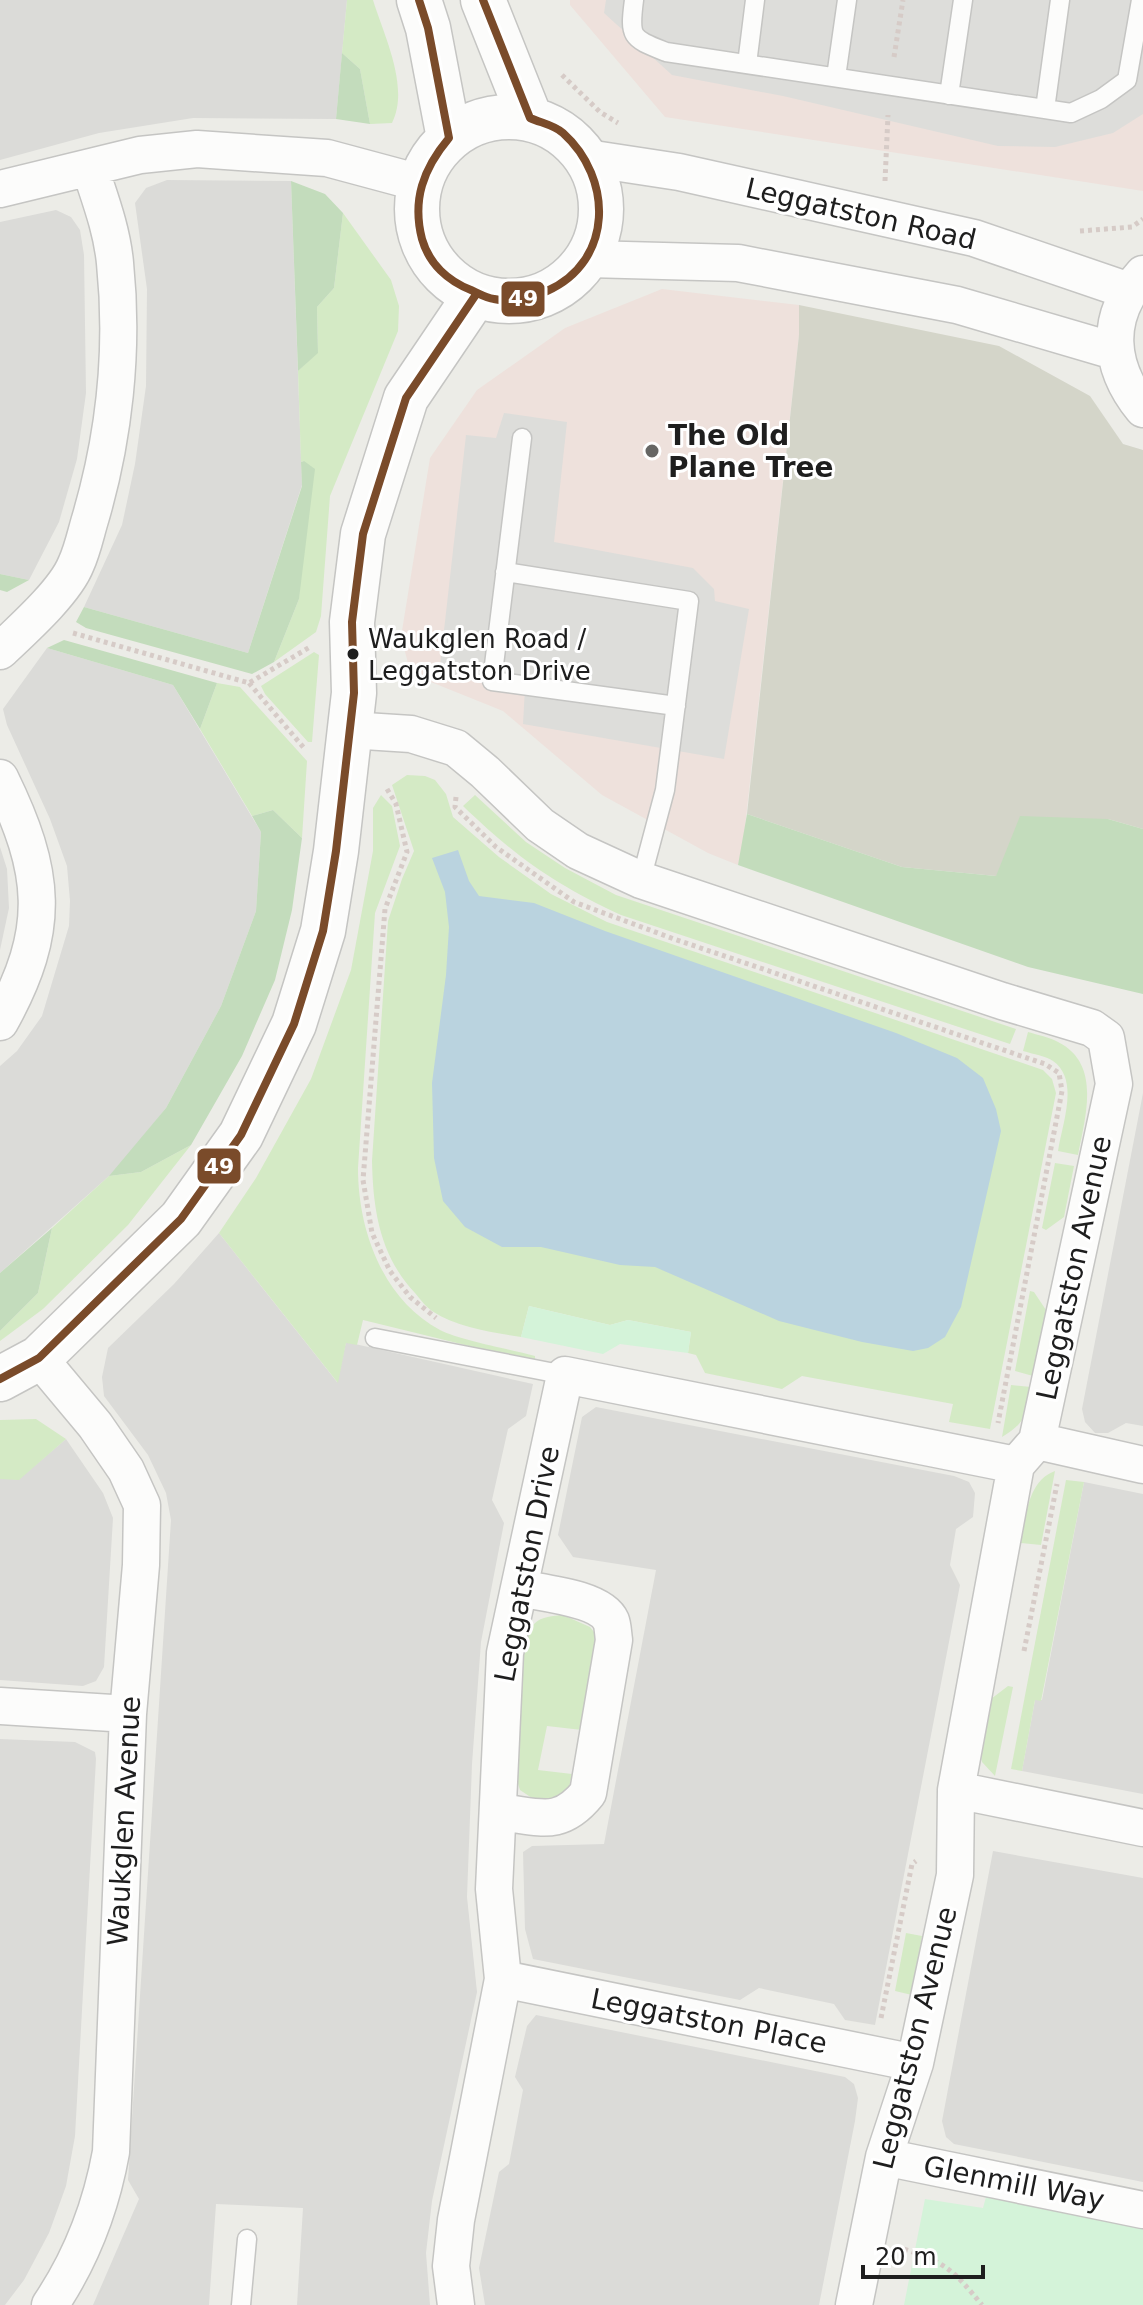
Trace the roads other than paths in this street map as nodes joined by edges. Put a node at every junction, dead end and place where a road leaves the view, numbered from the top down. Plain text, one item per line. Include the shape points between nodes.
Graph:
1 (419, 0) edge
2 (483, 0) edge
3 (634, 0) edge
4 (755, 0) edge
5 (847, 0) edge
6 (963, 0) edge
7 (1060, 0) edge
8 (1141, 0) edge
9 (747, 64) junction
10 (836, 77) junction
11 (949, 95) junction
12 (1045, 109) junction
13 (530, 118) junction
14 (449, 138) junction
15 (587, 158) junction
16 (90, 168) junction
17 (420, 183) junction
18 (0, 189) edge
19 (588, 259) junction
20 (1136, 283) edge
21 (475, 296) junction
22 (1114, 351) junction
23 (1143, 409) edge
24 (522, 438) dead end
25 (505, 572) junction
26 (0, 651) edge
27 (676, 706) junction
28 (347, 748) junction
29 (0, 778) edge
30 (641, 880) junction
31 (0, 1022) edge
32 (375, 1338) dead end
33 (39, 1358) junction
34 (565, 1375) junction
35 (0, 1379) edge
36 (1027, 1453) junction
37 (1143, 1465) edge
38 (519, 1588) junction
39 (0, 1706) edge
40 (128, 1714) junction
41 (956, 1790) junction
42 (498, 1812) junction
43 (1143, 1828) edge
44 (503, 1979) junction
45 (915, 2063) junction
46 (884, 2157) junction
47 (1143, 2210) edge
48 (247, 2239) dead end
49 (52, 2304) edge
50 (241, 2305) edge
51 (456, 2305) edge
52 (854, 2305) edge

1 - 14 street
2 - 13 street
3 - 9 lane via 630,27 639,41 666,52
4 - 9 lane
5 - 10 lane
6 - 11 lane
7 - 12 lane
8 - 12 lane via 1127,80 1071,113
9 - 10 lane
10 - 11 lane
11 - 12 lane
13 - 14 street via 496,117
13 - 15 street via 561,131
14 - 17 street via 431,158
15 - 19 street via 601,194 599,232
15 - 20 street, Leggatston Road via 679,172 883,217
16 - 17 street via 140,155 197,149 327,158
16 - 18 street
16 - 26 street via 115,260 119,329 112,427 76,567
17 - 21 street via 417,219 424,248 445,276
19 - 21 street via 555,290 517,302
19 - 22 street via 738,263 957,305
20 - 22 street via 1116,320
21 - 28 street via 406,398 363,534 352,622 354,693
22 - 23 street via 1123,382
24 - 25 lane
25 - 27 lane via 689,601
25 - 27 lane via 492,681
27 - 30 lane via 665,790
28 - 30 street, Leggatston Avenue via 411,734 456,748 540,825 578,851
28 - 33 street via 323,931 294,1024 241,1135 181,1219
29 - 31 street via 34,864 37,901 34,942
30 - 36 street, Leggatston Avenue via 1092,1028 1106,1038 1114,1084
32 - 34 lane
33 - 35 street
33 - 40 street, Waukglen Avenue via 95,1425 142,1505
34 - 36 street
34 - 38 street, Leggatston Drive
36 - 37 street
36 - 41 street, Leggatston Avenue
38 - 42 street, Leggatston Drive via 505,1653
38 - 42 street via 602,1609 614,1640 588,1793 573,1811 555,1818
39 - 40 street
40 - 49 street, Waukglen Avenue via 111,2152 104,2193
41 - 43 street
41 - 45 street, Leggatston Avenue via 955,1875
42 - 44 street, Leggatston Drive via 494,1889
44 - 45 street, Leggatston Place
44 - 51 street, Leggatston Drive via 456,2220 451,2266
45 - 46 street, Leggatston Avenue
46 - 47 street, Glenmill Way
46 - 52 street, Leggatston Avenue
48 - 50 lane

